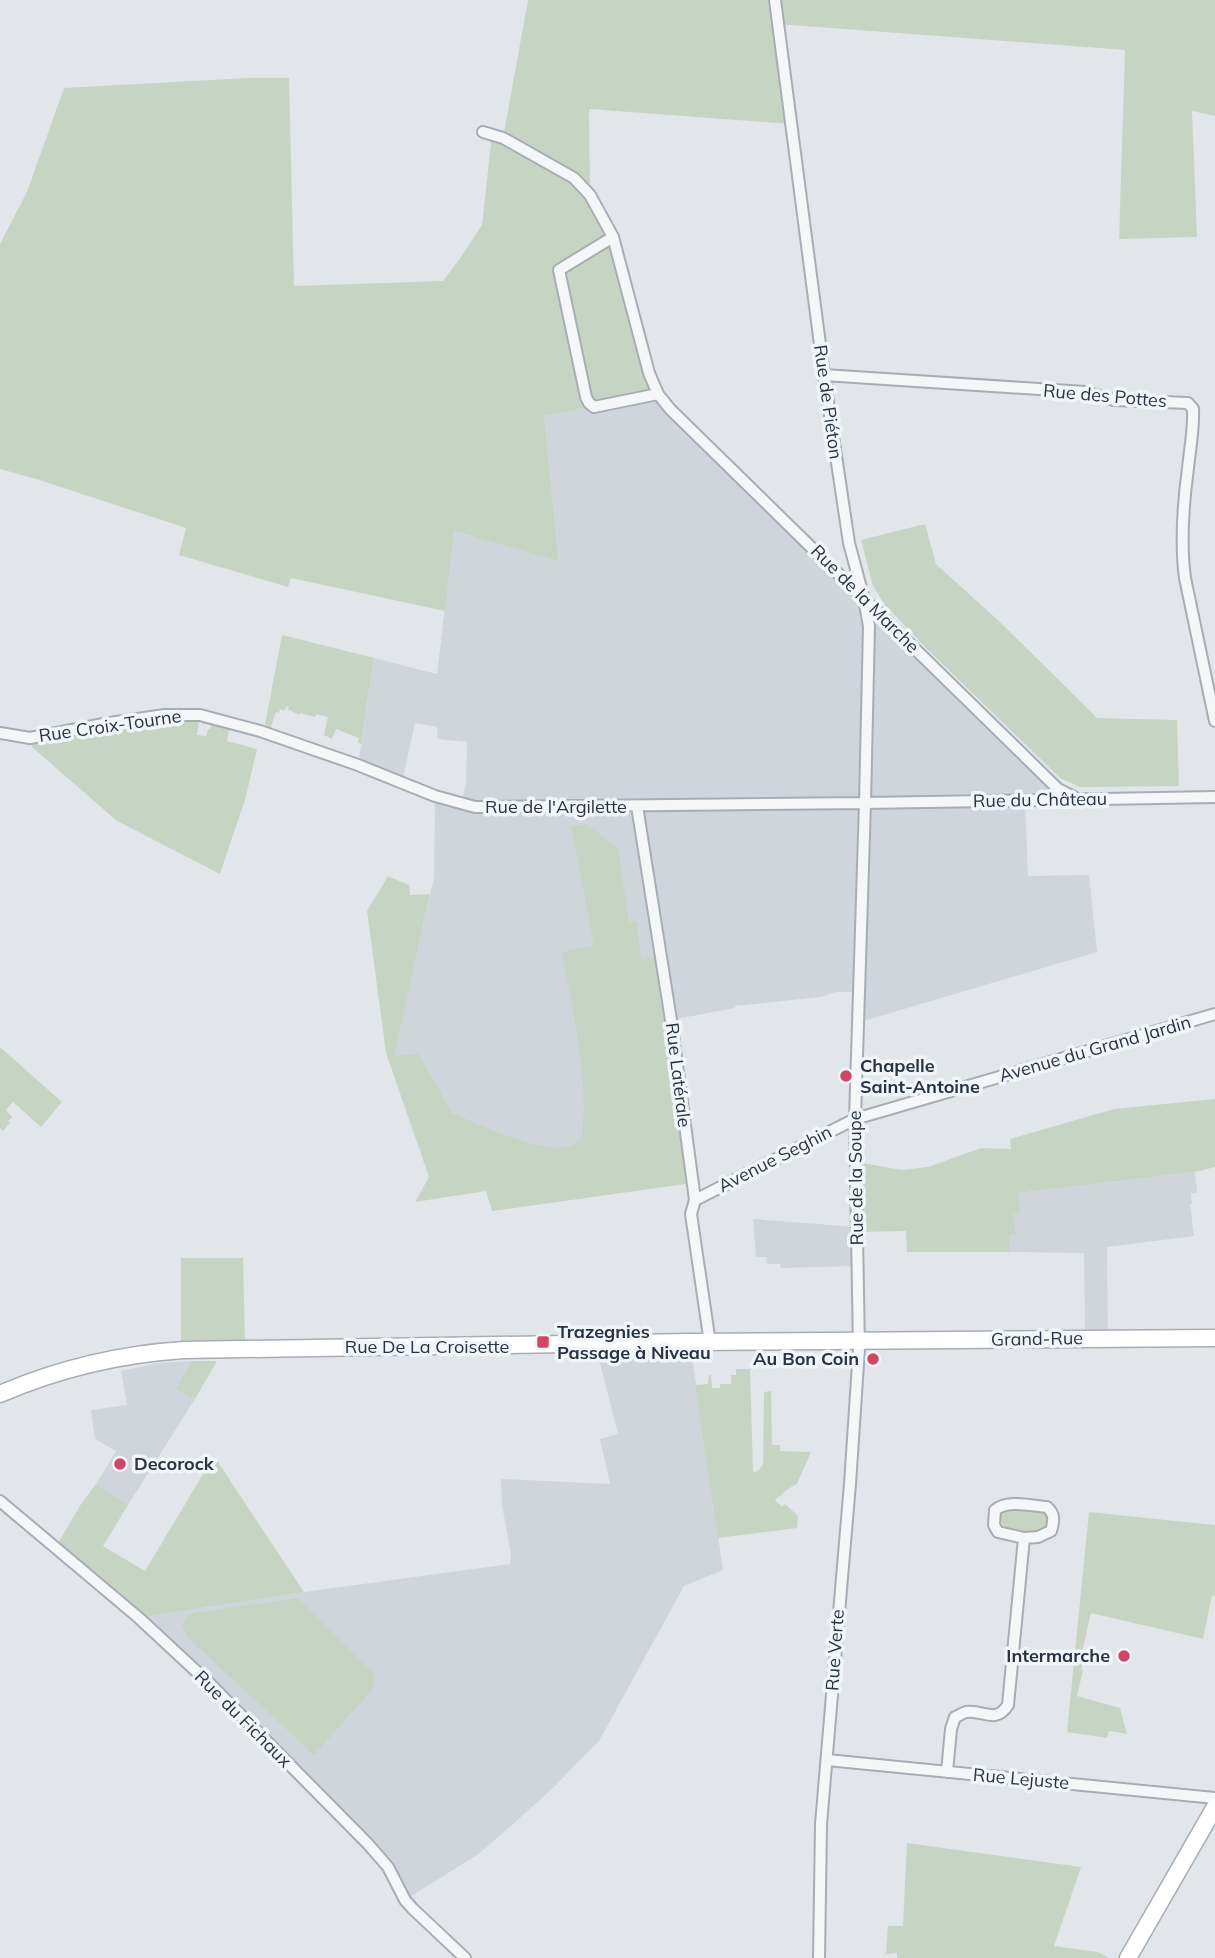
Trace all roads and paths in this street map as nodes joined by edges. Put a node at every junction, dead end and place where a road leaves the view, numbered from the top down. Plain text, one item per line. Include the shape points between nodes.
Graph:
1 (775, 0) edge
2 (483, 132) dead end
3 (613, 237) junction
4 (824, 374) junction
5 (658, 394) junction
6 (864, 599) junction
7 (1215, 721) edge
8 (260, 731) joint
9 (0, 733) edge
10 (1215, 797) edge
11 (1076, 799) junction
12 (865, 803) junction
13 (637, 806) junction
14 (1215, 1014) edge
15 (855, 1119) junction
16 (695, 1200) junction
17 (1215, 1338) edge
18 (859, 1342) junction
19 (710, 1343) junction
20 (0, 1394) edge
21 (0, 1501) edge
22 (1024, 1538) junction
23 (827, 1760) junction
24 (947, 1772) junction
25 (1215, 1798) edge
26 (1215, 1807) edge
27 (465, 1958) edge
28 (819, 1958) edge
29 (1128, 1958) edge

1 - 4 street, Rue de Piéton
2 - 3 street, Rue de la Marche via 503,138 574,178 590,195
3 - 5 street, Rue de la Marche
3 - 5 street via 559,270 586,397 594,407
4 - 6 street, Rue de Piéton via 849,544
4 - 7 street, Rue des Pottes via 1188,403 1194,425 1182,555
5 - 6 street, Rue de la Marche
6 - 11 street, Rue de la Marche via 1058,789
6 - 12 street, Rue de Piéton via 869,626
8 - 9 street, Rue Croix-Tourne via 200,715 177,715 30,738
8 - 13 street, Rue de l'Argilette via 467,806
10 - 11 street, Rue du Château
11 - 12 street, Rue du Château
12 - 13 street, Rue de l'Argilette
12 - 15 street, Rue de la Soupe
13 - 16 street, Rue Latérale
14 - 15 street, Avenue du Grand Jardin
15 - 16 street, Avenue Seghin
15 - 18 street, Rue de la Soupe
16 - 19 street, Rue Latérale via 691,1214
17 - 18 main road, Grand-Rue
18 - 19 main road, Rue De La Croisette
18 - 23 street, Rue Verte
19 - 20 main road, Rue De La Croisette via 169,1351 80,1366
21 - 27 street, Rue du Fichaux via 139,1618 218,1693 388,1867 405,1900
22 - 22 street via 998,1532 994,1525 1000,1506 1051,1510 1051,1531
22 - 24 street via 1008,1705 994,1716 966,1712 955,1717
23 - 24 street, Rue Lejuste
23 - 28 street, Rue Verte
24 - 25 street, Rue Lejuste
26 - 29 main road

